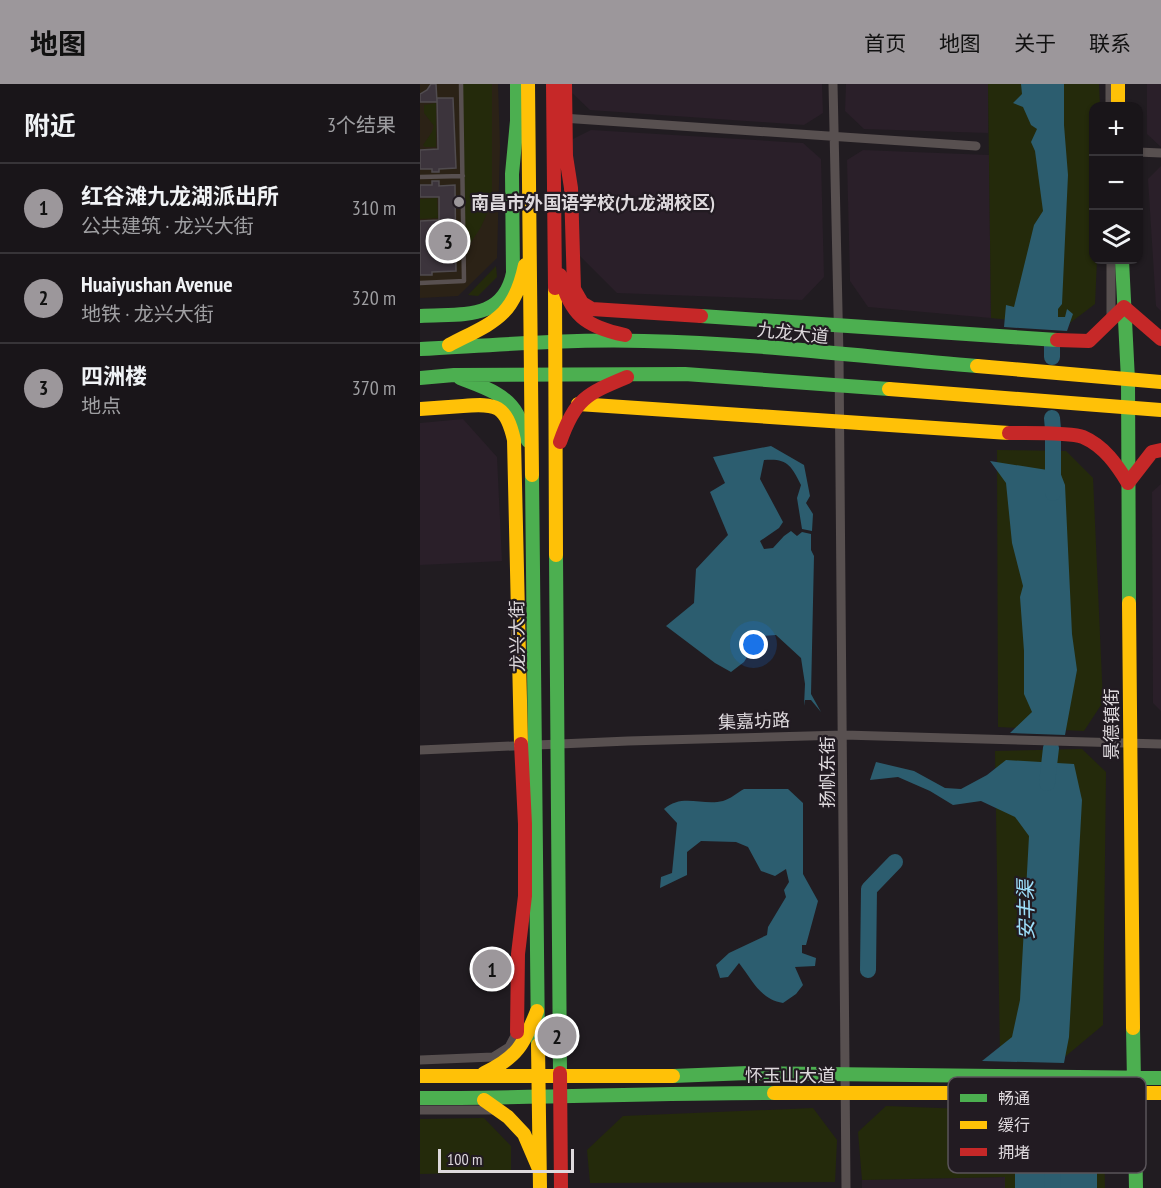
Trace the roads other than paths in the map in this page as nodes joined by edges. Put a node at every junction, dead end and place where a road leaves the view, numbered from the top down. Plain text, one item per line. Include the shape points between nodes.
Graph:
1 (461, 84) edge
2 (517, 84) edge
3 (528, 84) edge
4 (553, 84) edge
5 (565, 84) edge
6 (833, 84) edge
7 (1110, 84) edge
8 (1118, 84) edge
9 (1110, 102) edge
10 (1118, 102) edge
11 (559, 118) junction
12 (834, 136) junction
13 (976, 146) dead end
14 (1143, 152) edge
15 (1161, 153) edge
16 (463, 176) junction
17 (420, 177) edge
18 (554, 242) junction
19 (531, 245) junction
20 (1111, 264) edge
21 (1122, 264) edge
22 (420, 283) edge
23 (1124, 307) junction
24 (420, 316) edge
25 (1112, 320) junction
26 (838, 326) junction
27 (1161, 339) edge
28 (556, 341) junction
29 (645, 341) junction
30 (532, 342) junction
31 (443, 348) junction
32 (420, 349) edge
33 (839, 356) junction
34 (556, 374) junction
35 (632, 374) junction
36 (454, 375) junction
37 (532, 375) junction
38 (420, 378) edge
39 (1128, 380) junction
40 (1161, 382) edge
41 (839, 384) junction
42 (578, 404) junction
43 (505, 407) junction
44 (1128, 407) junction
45 (420, 409) edge
46 (1161, 410) edge
47 (840, 421) junction
48 (531, 450) junction
49 (1161, 450) edge
50 (555, 460) junction
51 (1128, 483) junction
52 (844, 735) junction
53 (1129, 743) junction
54 (556, 744) junction
55 (1161, 744) edge
56 (520, 745) junction
57 (537, 745) junction
58 (420, 750) edge
59 (538, 1010) junction
60 (517, 1032) joint
61 (420, 1060) edge
62 (846, 1074) junction
63 (478, 1075) junction
64 (420, 1076) edge
65 (538, 1076) junction
66 (560, 1076) junction
67 (1061, 1077) edge
68 (1133, 1077) edge
69 (846, 1093) junction
70 (948, 1093) edge
71 (420, 1098) edge
72 (537, 1098) junction
73 (559, 1098) junction
74 (484, 1100) junction
75 (420, 1110) edge
76 (508, 1117) junction
77 (539, 1170) junction
78 (1136, 1173) edge
79 (540, 1188) edge
80 (561, 1188) edge
81 (846, 1188) edge
82 (1136, 1188) edge

1 - 16 lane
2 - 24 main road via 511,287 503,300 483,312
3 - 19 main road, 龙兴大街
4 - 11 main road
5 - 11 main road
6 - 12 street, 扬帆东街
7 - 9 street
8 - 10 main road
11 - 12 street
11 - 18 main road
11 - 26 main road via 572,188 574,289 582,303 592,309
12 - 13 street
12 - 26 street, 扬帆东街
14 - 15 street
16 - 17 lane
16 - 22 lane via 464,281
18 - 28 main road
18 - 29 main road via 562,286 577,312 595,327
19 - 30 main road, 龙兴大街
19 - 31 main road via 518,293 509,308 499,319
20 - 25 street
21 - 23 main road, 景德镇街
23 - 25 main road
23 - 27 main road
23 - 39 main road, 景德镇街
25 - 26 main road via 1089,341 1079,342
26 - 33 street, 扬帆东街
28 - 29 main road, 九龙大道
28 - 30 main road, 九龙大道
28 - 34 main road
29 - 33 main road, 九龙大道
30 - 31 main road, 九龙大道
30 - 37 main road, 龙兴大街
31 - 32 main road, 九龙大道
33 - 39 main road, 九龙大道
33 - 41 street, 扬帆东街
34 - 35 main road
34 - 37 main road
34 - 50 main road
35 - 41 main road
35 - 42 main road
36 - 37 main road
36 - 38 main road
36 - 43 main road via 499,394
37 - 48 main road, 龙兴大街
39 - 40 main road, 九龙大道
39 - 44 main road, 景德镇街
41 - 44 main road
41 - 47 street, 扬帆东街
42 - 47 main road
42 - 50 main road via 567,419
43 - 45 main road via 489,404
43 - 48 main road via 516,411
43 - 56 main road via 514,440
44 - 46 main road
44 - 51 main road, 景德镇街
47 - 51 main road via 1081,436 1115,462
47 - 52 street, 扬帆东街
48 - 57 main road, 龙兴大街
49 - 51 main road via 1152,452
50 - 54 main road
51 - 53 main road, 景德镇街
52 - 53 street, 集嘉坊路
52 - 54 street, 集嘉坊路
52 - 62 street, 扬帆东街
53 - 55 street, 集嘉坊路
53 - 68 main road, 景德镇街
54 - 57 street, 集嘉坊路
54 - 66 main road
56 - 57 street, 集嘉坊路
56 - 58 street, 集嘉坊路
56 - 60 main road via 525,896 518,954
57 - 59 main road, 龙兴大街
59 - 63 main road via 525,1044 516,1055 505,1065
59 - 65 main road, 龙兴大街
60 - 61 street via 508,1047 493,1057
62 - 66 main road, 怀玉山大道
62 - 67 main road, 怀玉山大道
62 - 69 street, 扬帆东街
63 - 64 main road, 怀玉山大道
63 - 65 main road, 怀玉山大道
65 - 66 main road, 怀玉山大道
65 - 72 main road, 龙兴大街
66 - 73 main road
69 - 70 main road, 怀玉山大道
69 - 73 main road, 怀玉山大道
69 - 81 street, 扬帆东街
71 - 74 main road, 怀玉山大道
72 - 73 main road, 怀玉山大道
72 - 74 main road, 怀玉山大道
72 - 77 main road, 龙兴大街
73 - 80 main road
74 - 76 main road
75 - 76 street via 493,1110
76 - 77 main road via 524,1134
77 - 79 main road, 龙兴大街
78 - 82 main road, 景德镇街

